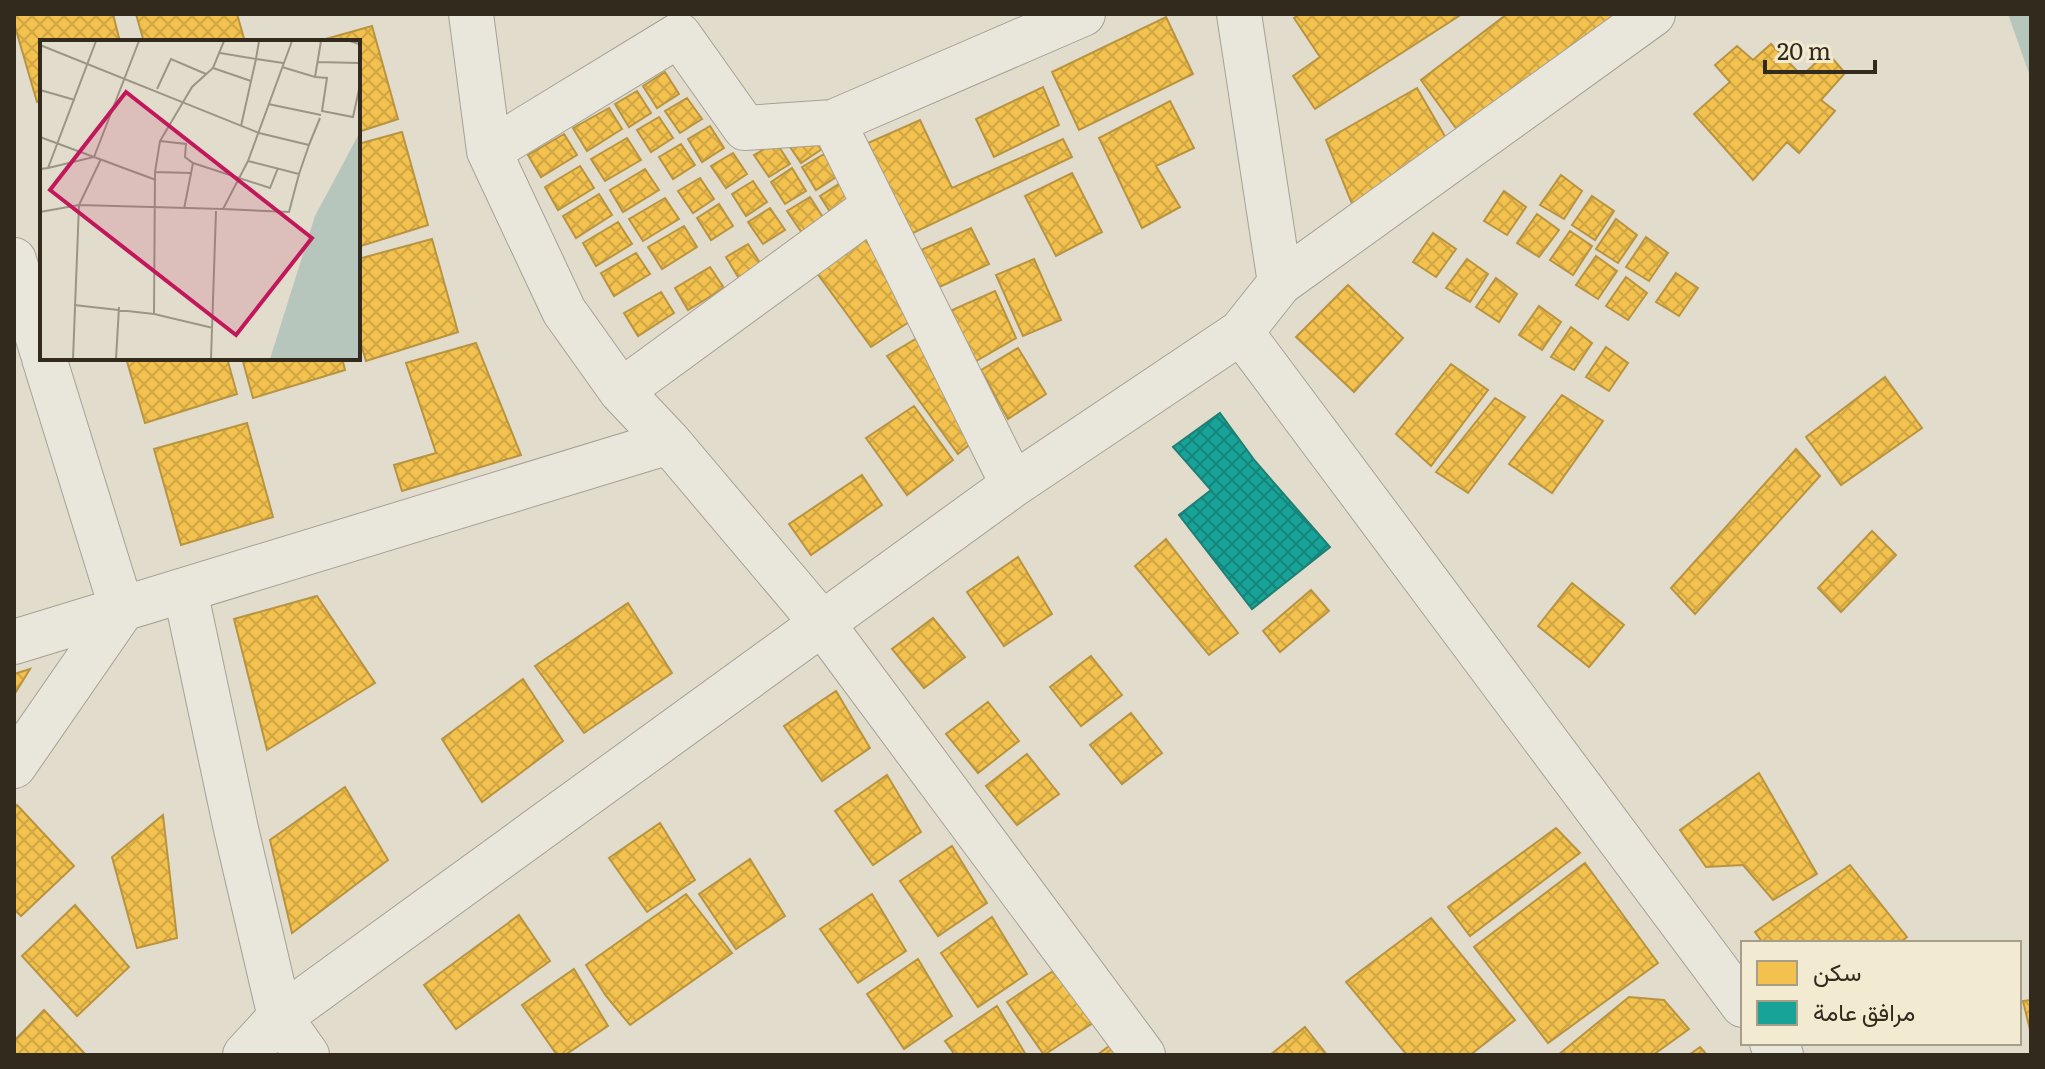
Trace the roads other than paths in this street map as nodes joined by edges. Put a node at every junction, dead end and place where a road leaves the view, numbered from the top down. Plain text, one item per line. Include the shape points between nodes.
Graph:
1 (471, 14) edge
2 (1083, 14) edge
3 (1239, 14) edge
4 (1653, 14) edge
5 (833, 122) junction
6 (489, 151) junction
7 (874, 206) junction
8 (14, 260) edge
9 (1280, 283) junction
10 (1241, 332) junction
11 (40, 344) edge
12 (45, 360) edge
13 (621, 391) junction
14 (669, 442) junction
15 (1013, 485) junction
16 (185, 590) junction
17 (122, 610) junction
18 (822, 623) junction
19 (14, 642) edge
20 (14, 766) edge
21 (1741, 1002) edge
22 (280, 1017) junction
23 (245, 1055) edge
24 (307, 1055) edge
25 (1143, 1055) edge

1 - 6 street
2 - 5 street
3 - 9 street
4 - 9 street
5 - 6 street via 745,128 679,35
5 - 7 street
6 - 13 street via 564,311
7 - 13 street
7 - 15 street
8 - 11 street
9 - 10 street
10 - 15 street
10 - 21 street
12 - 17 street
13 - 14 street
14 - 16 street
14 - 18 street
15 - 18 street
16 - 17 street
16 - 22 street
17 - 19 street
17 - 20 street
18 - 22 street
18 - 25 street
22 - 23 street
22 - 24 street

